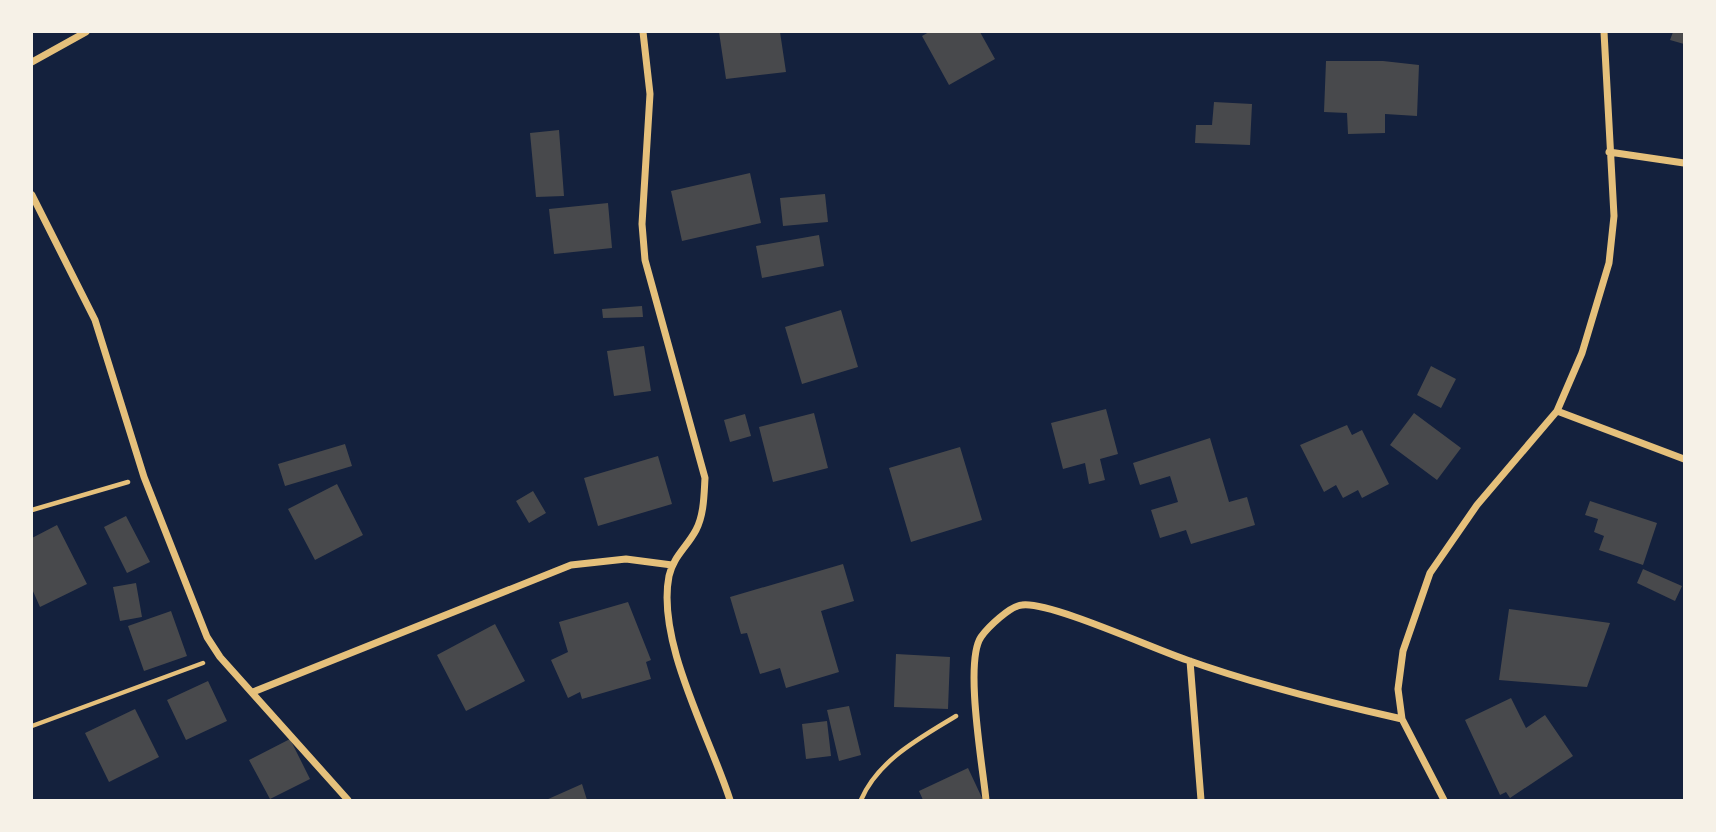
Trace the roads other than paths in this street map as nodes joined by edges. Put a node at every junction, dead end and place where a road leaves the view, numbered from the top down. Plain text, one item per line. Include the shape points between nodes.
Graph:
1 (86, 32) edge
2 (643, 32) edge
3 (1604, 32) edge
4 (32, 62) edge
5 (1609, 152) junction
6 (1685, 163) edge
7 (32, 195) edge
8 (1557, 411) junction
9 (1685, 459) edge
10 (672, 565) junction
11 (1189, 661) junction
12 (253, 692) junction
13 (1402, 719) junction
14 (348, 800) edge
15 (730, 800) edge
16 (986, 800) edge
17 (1201, 800) edge
18 (1444, 800) edge

1 - 4 street
2 - 10 street via 650,108 642,224 645,260 705,478 697,530
3 - 5 street
5 - 6 street
5 - 8 street via 1614,216 1609,262 1582,353
7 - 12 street via 95,320 144,477 207,637
8 - 9 street
8 - 13 street via 1477,505 1430,573 1403,651 1398,689
10 - 12 street via 626,559 571,565
10 - 15 street via 667,590 670,634
11 - 13 street via 1322,701
11 - 16 street via 1080,620 1019,605 980,638 976,651 975,705
11 - 17 street
12 - 14 street
13 - 18 street

